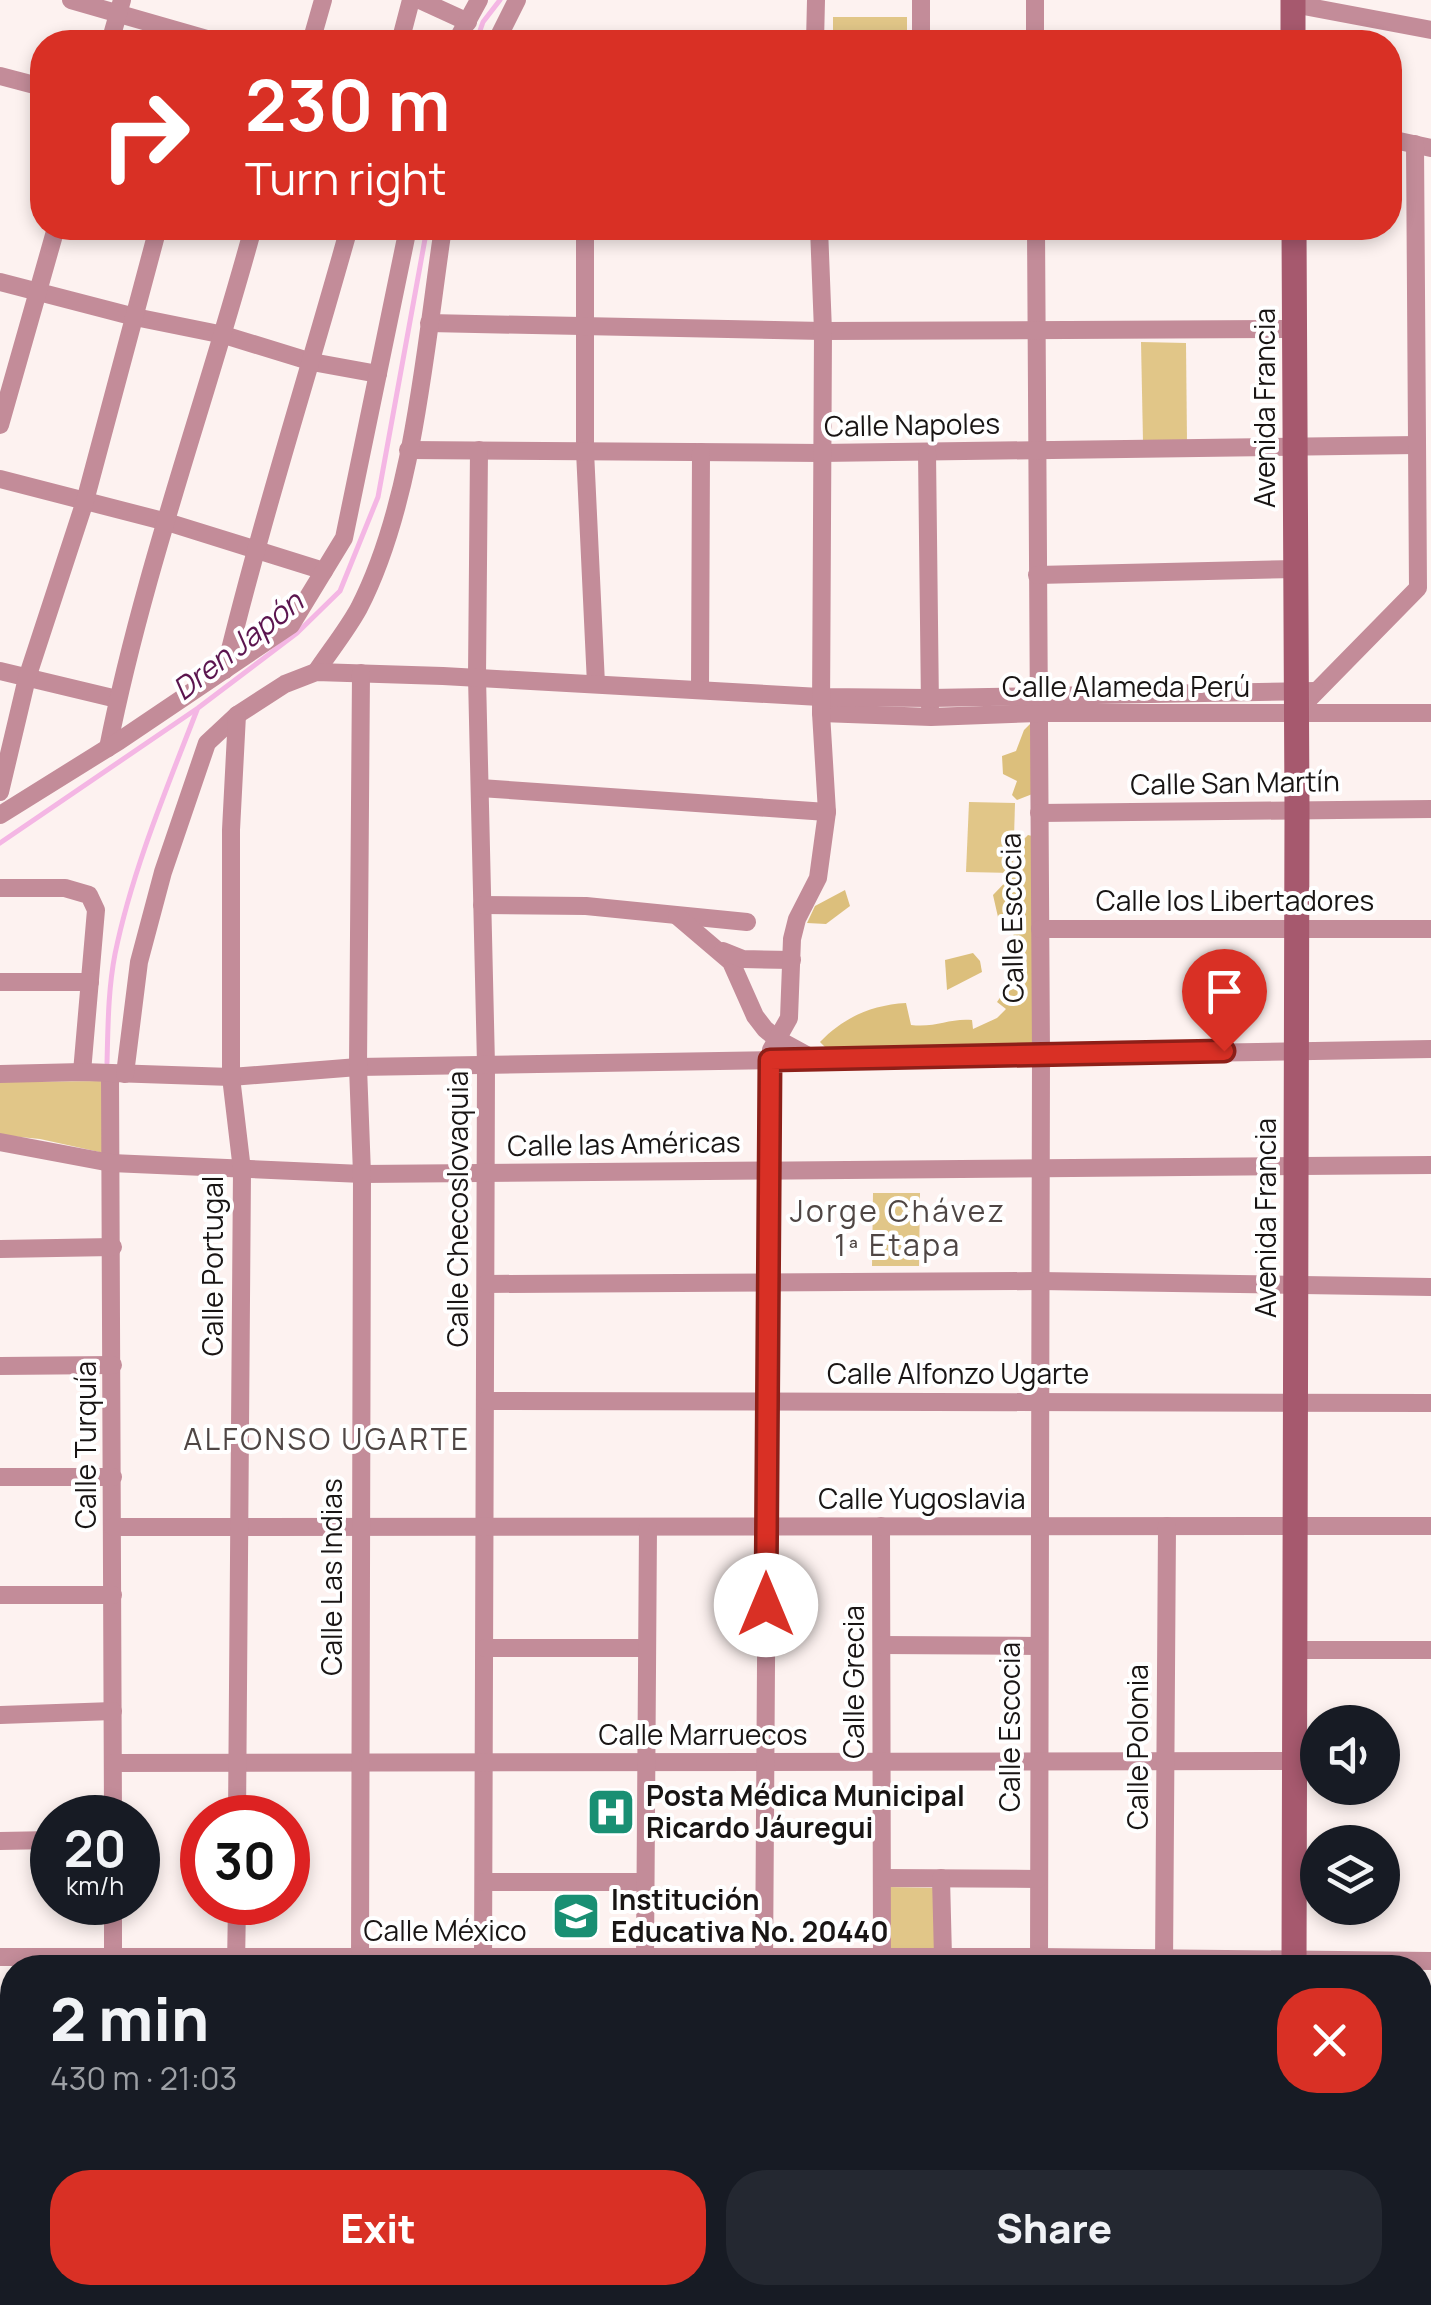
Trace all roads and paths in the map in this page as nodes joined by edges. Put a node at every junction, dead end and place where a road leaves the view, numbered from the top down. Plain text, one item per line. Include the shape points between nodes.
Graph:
1 (72, 0) edge
2 (322, 0) edge
3 (412, 0) edge
4 (420, 0) edge
5 (479, 0) edge
6 (517, 0) edge
7 (816, 0) edge
8 (921, 0) edge
9 (1035, 0) edge
10 (1293, 2) edge
11 (121, 6) edge
12 (468, 22) junction
13 (114, 30) edge
14 (185, 30) edge
15 (314, 30) edge
16 (403, 30) edge
17 (463, 30) edge
18 (502, 30) edge
19 (815, 30) edge
20 (921, 30) edge
21 (1035, 30) edge
22 (1293, 30) edge
23 (1431, 30) edge
24 (0, 76) edge
25 (30, 84) edge
26 (1423, 146) edge
27 (53, 240) edge
28 (155, 240) edge
29 (250, 240) edge
30 (345, 240) edge
31 (406, 240) edge
32 (441, 240) edge
33 (585, 240) edge
34 (819, 240) edge
35 (1036, 240) edge
36 (1294, 240) edge
37 (0, 282) edge
38 (38, 292) junction
39 (135, 317) junction
40 (429, 323) junction
41 (584, 326) junction
42 (1036, 328) junction
43 (1295, 329) junction
44 (823, 331) junction
45 (224, 335) junction
46 (312, 362) junction
47 (378, 374) junction
48 (0, 426) edge
49 (1417, 445) junction
50 (1296, 447) junction
51 (408, 450) junction
52 (479, 450) junction
53 (585, 451) junction
54 (1037, 451) junction
55 (700, 452) junction
56 (928, 452) junction
57 (821, 453) junction
58 (0, 479) edge
59 (85, 501) junction
60 (167, 522) junction
61 (254, 549) junction
62 (1296, 568) junction
63 (324, 571) junction
64 (1037, 575) junction
65 (1425, 588) edge
66 (225, 670) junction
67 (0, 671) edge
68 (316, 672) junction
69 (362, 673) junction
70 (26, 678) junction
71 (477, 678) junction
72 (596, 684) junction
73 (700, 690) junction
74 (118, 699) junction
75 (1303, 699) junction
76 (1038, 704) junction
77 (821, 705) junction
78 (930, 707) junction
79 (1431, 713) edge
80 (238, 715) junction
81 (108, 748) junction
82 (480, 788) junction
83 (0, 792) edge
84 (1431, 808) edge
85 (1297, 810) junction
86 (827, 812) junction
87 (1039, 813) junction
88 (0, 815) edge
89 (0, 888) edge
90 (482, 906) junction
91 (677, 916) junction
92 (748, 922) dead end
93 (1297, 928) junction
94 (1040, 929) junction
95 (1431, 929) edge
96 (718, 949) junction
97 (792, 960) junction
98 (0, 982) edge
99 (90, 982) junction
100 (777, 1040) junction
101 (1431, 1049) edge
102 (1297, 1050) junction
103 (1041, 1055) junction
104 (815, 1059) junction
105 (770, 1060) junction
106 (486, 1065) junction
107 (358, 1067) junction
108 (82, 1072) junction
109 (118, 1073) junction
110 (0, 1074) edge
111 (231, 1077) junction
112 (0, 1142) edge
113 (111, 1163) junction
114 (1431, 1164) edge
115 (1040, 1166) junction
116 (1294, 1167) junction
117 (242, 1170) junction
118 (768, 1170) junction
119 (486, 1173) junction
120 (362, 1174) junction
121 (113, 1247) junction
122 (0, 1249) edge
123 (1040, 1281) junction
124 (768, 1283) junction
125 (486, 1284) junction
126 (1297, 1286) junction
127 (1431, 1287) edge
128 (113, 1365) junction
129 (0, 1366) edge
130 (485, 1401) junction
131 (768, 1402) junction
132 (1038, 1402) junction
133 (1295, 1402) junction
134 (1431, 1403) edge
135 (0, 1476) edge
136 (114, 1477) junction
137 (648, 1526) junction
138 (767, 1526) junction
139 (881, 1526) junction
140 (1038, 1526) junction
141 (1167, 1526) junction
142 (1294, 1526) junction
143 (1431, 1526) edge
144 (113, 1527) junction
145 (240, 1527) junction
146 (358, 1527) junction
147 (485, 1527) junction
148 (113, 1594) junction
149 (0, 1595) edge
150 (882, 1645) junction
151 (1038, 1646) junction
152 (484, 1648) junction
153 (647, 1648) junction
154 (1294, 1650) junction
155 (1431, 1650) edge
156 (114, 1711) junction
157 (0, 1715) edge
158 (1293, 1760) junction
159 (1038, 1761) junction
160 (1166, 1761) junction
161 (484, 1762) junction
162 (646, 1762) junction
163 (765, 1762) junction
164 (882, 1762) junction
165 (114, 1763) junction
166 (238, 1763) junction
167 (359, 1763) junction
168 (114, 1795) edge
169 (237, 1795) edge
170 (30, 1840) edge
171 (0, 1841) edge
172 (882, 1878) junction
173 (941, 1878) junction
174 (1038, 1879) junction
175 (484, 1882) junction
176 (645, 1882) junction
177 (114, 1925) edge
178 (237, 1925) edge
179 (113, 1955) edge
180 (236, 1955) edge
181 (360, 1955) edge
182 (484, 1955) edge
183 (644, 1955) edge
184 (764, 1955) edge
185 (882, 1955) edge
186 (944, 1955) edge
187 (1038, 1955) edge
188 (1164, 1955) edge
189 (1294, 1955) edge

1 - 11 street
2 - 15 street
3 - 16 street
4 - 12 street
5 - 12 street
6 - 18 street
7 - 19 street
8 - 20 street
9 - 21 street
10 - 22 street
10 - 23 street
11 - 13 street
11 - 14 street
12 - 17 street
24 - 25 street
26 - 49 street
27 - 38 street
28 - 39 street
29 - 45 street
30 - 46 street
31 - 47 street
32 - 40 street
33 - 41 street
34 - 44 street
35 - 42 street, Calle Escocia
36 - 43 street, Avenida Francia
37 - 38 street
38 - 39 street
38 - 48 street
39 - 45 street
39 - 59 street
40 - 41 street
40 - 51 street
41 - 44 street
41 - 53 street
42 - 43 street
42 - 44 street
42 - 54 street, Calle Escocia
43 - 50 street, Avenida Francia
44 - 57 street
45 - 46 street
45 - 60 street
46 - 47 street
46 - 61 street
47 - 63 street via 344,538
49 - 50 street, Calle Napoles
49 - 65 street
50 - 54 street, Calle Napoles
50 - 62 street, Avenida Francia
51 - 52 street, Calle Napoles
51 - 68 street via 378,563 358,610
52 - 53 street, Calle Napoles
52 - 71 street, Calle Checoslovaquia
53 - 55 street, Calle Napoles
53 - 72 street
54 - 56 street, Calle Napoles
54 - 64 street, Calle Escocia
55 - 57 street, Calle Napoles
55 - 73 street
56 - 57 street, Calle Napoles
56 - 78 street
57 - 77 street
58 - 59 street
59 - 60 street
59 - 70 street
60 - 61 street
60 - 74 street
61 - 63 street
61 - 66 street
62 - 64 street
62 - 75 street, Avenida Francia
63 - 66 street via 292,625
64 - 76 street, Calle Escocia
65 - 75 street
66 - 81 street
67 - 70 street
68 - 69 street, Calle Alameda Perú
68 - 80 street, Calle Turquía
69 - 71 street, Calle Alameda Perú
69 - 107 street, Calle Las Indias
70 - 74 street
70 - 83 street
71 - 72 street, Calle Alameda Perú
71 - 82 street, Calle Checoslovaquia
72 - 73 street, Calle Alameda Perú
73 - 77 street, Calle Alameda Perú
74 - 81 street
75 - 76 street, Calle Alameda Perú
75 - 79 street, Calle Alameda Perú
75 - 85 street, Avenida Francia
76 - 78 street, Calle Alameda Perú
76 - 87 street, Calle Escocia
77 - 78 street, Calle Alameda Perú
77 - 86 street
80 - 109 street, Calle Turquía via 207,744 169,854 138,962
80 - 111 street, Calle Portugal
81 - 88 street
82 - 86 street
82 - 90 street, Calle Checoslovaquia
84 - 85 street, Calle San Martín
85 - 87 street, Calle San Martín
85 - 93 street, Avenida Francia
86 - 97 street via 818,878 797,918
87 - 94 street, Calle Escocia
89 - 99 street via 65,888 89,895 96,910
90 - 91 street via 586,906
90 - 106 street, Calle Checoslovaquia
91 - 92 street
91 - 96 street
93 - 94 street, Calle los Libertadores
93 - 95 street, Calle los Libertadores
93 - 102 street, Avenida Francia
94 - 103 street, Calle Escocia
96 - 97 street via 743,959
96 - 100 street via 731,962 755,1016
97 - 100 street via 789,1018
98 - 99 street
99 - 108 street
100 - 104 street
100 - 105 street
101 - 102 street
102 - 103 street
102 - 116 street, Avenida Francia
103 - 104 street
103 - 115 street, Calle Escocia
104 - 105 street
105 - 106 street
105 - 118 street
106 - 107 street
106 - 119 street, Calle Checoslovaquia
107 - 111 street
107 - 120 street, Calle Las Indias
108 - 109 street
108 - 110 street
109 - 111 street
109 - 113 street, Calle Turquía
111 - 117 street, Calle Portugal
112 - 113 street, Calle las Américas
113 - 117 street, Calle las Américas
113 - 121 street, Calle Turquía
114 - 116 street, Calle las Américas
115 - 116 street, Calle las Américas
115 - 118 street, Calle las Américas
115 - 123 street, Calle Escocia
116 - 126 street, Avenida Francia
117 - 120 street, Calle las Américas
117 - 145 street, Calle Portugal
118 - 119 street, Calle las Américas
118 - 124 street
119 - 120 street, Calle las Américas
119 - 125 street, Calle Checoslovaquia
120 - 146 street, Calle Las Indias
121 - 122 street
121 - 128 street, Calle Turquía
123 - 124 street
123 - 126 street
123 - 132 street, Calle Escocia
124 - 125 street
124 - 131 street
125 - 130 street, Calle Checoslovaquia
126 - 127 street
126 - 133 street, Avenida Francia
128 - 129 street
128 - 136 street, Calle Turquía
130 - 131 street, Calle Alfonzo Ugarte
130 - 147 street, Calle Checoslovaquia
131 - 132 street, Calle Alfonzo Ugarte
131 - 138 street
132 - 133 street, Calle Alfonzo Ugarte
132 - 140 street, Calle Escocia
133 - 134 street, Calle Alfonzo Ugarte
133 - 142 street, Avenida Francia
135 - 136 street
136 - 144 street, Calle Turquía
137 - 138 street, Calle Yugoslavia
137 - 147 street, Calle Yugoslavia
137 - 153 street
138 - 139 street, Calle Yugoslavia
138 - 163 street
139 - 140 street, Calle Yugoslavia
139 - 150 street, Calle Grecia
140 - 141 street, Calle Yugoslavia
140 - 151 street, Calle Escocia
141 - 142 street, Calle Yugoslavia
141 - 160 street, Calle Polonia
142 - 143 street, Calle Yugoslavia
142 - 154 street, Avenida Francia
144 - 145 street, Calle Yugoslavia
144 - 148 street, Calle Turquía
145 - 146 street, Calle Yugoslavia
145 - 166 street, Calle Portugal
146 - 147 street, Calle Yugoslavia
146 - 167 street, Calle Las Indias
147 - 152 street, Calle Checoslovaquia
148 - 149 street
148 - 156 street, Calle Turquía
150 - 151 street
150 - 164 street, Calle Grecia
151 - 159 street, Calle Escocia
152 - 153 street
152 - 161 street, Calle Checoslovaquia
153 - 162 street
154 - 155 street
154 - 158 street, Avenida Francia
156 - 157 street
156 - 165 street, Calle Turquía
158 - 160 street, Calle Marruecos
158 - 189 street, Avenida Francia
159 - 160 street, Calle Marruecos
159 - 164 street, Calle Marruecos
159 - 174 street, Calle Escocia
160 - 188 street, Calle Polonia
161 - 162 street, Calle Marruecos
161 - 167 street, Calle Marruecos
161 - 175 street, Calle Checoslovaquia
162 - 163 street, Calle Marruecos
162 - 176 street
163 - 164 street, Calle Marruecos
163 - 184 street
164 - 172 street, Calle Grecia
165 - 166 street, Calle Marruecos
165 - 168 street, Calle Turquía
166 - 167 street, Calle Marruecos
166 - 169 street, Calle Portugal
167 - 181 street, Calle Las Indias
170 - 171 street
172 - 173 street
172 - 185 street, Calle Grecia
173 - 174 street
173 - 186 street
174 - 187 street, Calle Escocia
175 - 176 street
175 - 182 street, Calle Checoslovaquia
176 - 183 street
177 - 179 street
178 - 180 street

